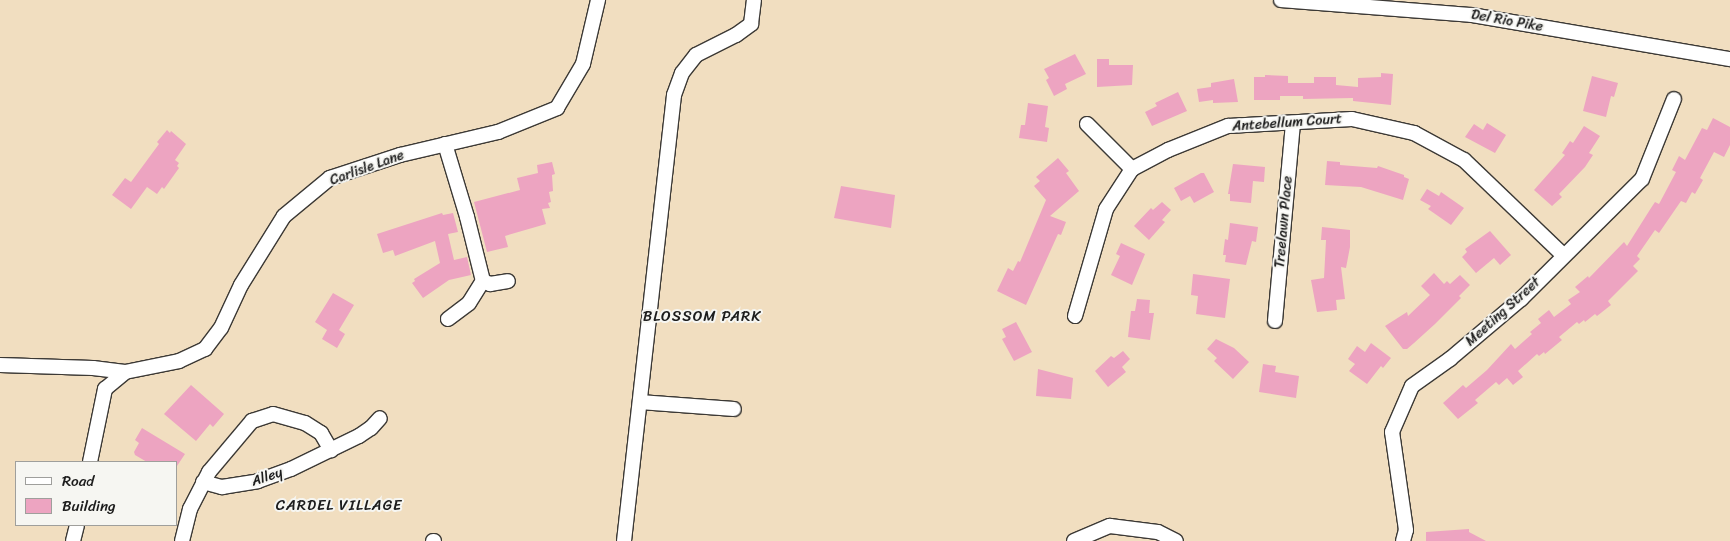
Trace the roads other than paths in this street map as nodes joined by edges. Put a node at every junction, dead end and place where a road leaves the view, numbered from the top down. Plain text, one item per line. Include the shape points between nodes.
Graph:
1 (598, 0) edge
2 (754, 0) edge
3 (1281, 0) edge
4 (1730, 59) edge
5 (1674, 99) dead end
6 (1293, 123) junction
7 (1087, 124) dead end
8 (445, 144) junction
9 (1132, 169) junction
10 (1563, 255) junction
11 (483, 281) junction
12 (508, 281) dead end
13 (1075, 316) dead end
14 (448, 319) dead end
15 (1275, 322) dead end
16 (0, 365) edge
17 (125, 372) junction
18 (640, 402) junction
19 (734, 410) dead end
20 (380, 418) dead end
21 (332, 450) junction
22 (90, 461) edge
23 (203, 482) junction
24 (77, 526) edge
25 (73, 541) edge
26 (182, 541) edge
27 (624, 541) edge
28 (1074, 541) edge
29 (1176, 541) edge
30 (1403, 541) edge

1 - 8 street, Carlisle Lane via 583,64 557,108 498,132
2 - 18 street via 751,24 696,55 682,73 674,95
3 - 4 street, Del Rio Pike via 1472,14
5 - 10 street, Meeting Street via 1642,179
6 - 9 street, Antebellum Court via 1228,126 1168,150
6 - 10 street, Antebellum Court via 1352,119 1414,134 1464,160
6 - 15 street, Treelawn Place
7 - 9 street
8 - 11 street
8 - 17 street, Carlisle Lane via 330,178 284,216 242,285 221,328 205,349 179,361
9 - 13 street, Antebellum Court via 1106,209
10 - 30 street, Meeting Street via 1521,299 1450,359 1412,386 1392,432 1406,530
11 - 12 street via 490,284
11 - 14 street via 469,303
16 - 17 street
17 - 22 street, Carlisle Lane via 105,389
18 - 19 street
18 - 27 street
20 - 21 street, Alley via 372,428
21 - 23 street, Alley via 258,481 222,487
21 - 23 street via 314,428 280,415 266,415 252,421
23 - 26 street via 190,509
24 - 25 street
28 - 29 street via 1110,526 1158,532

